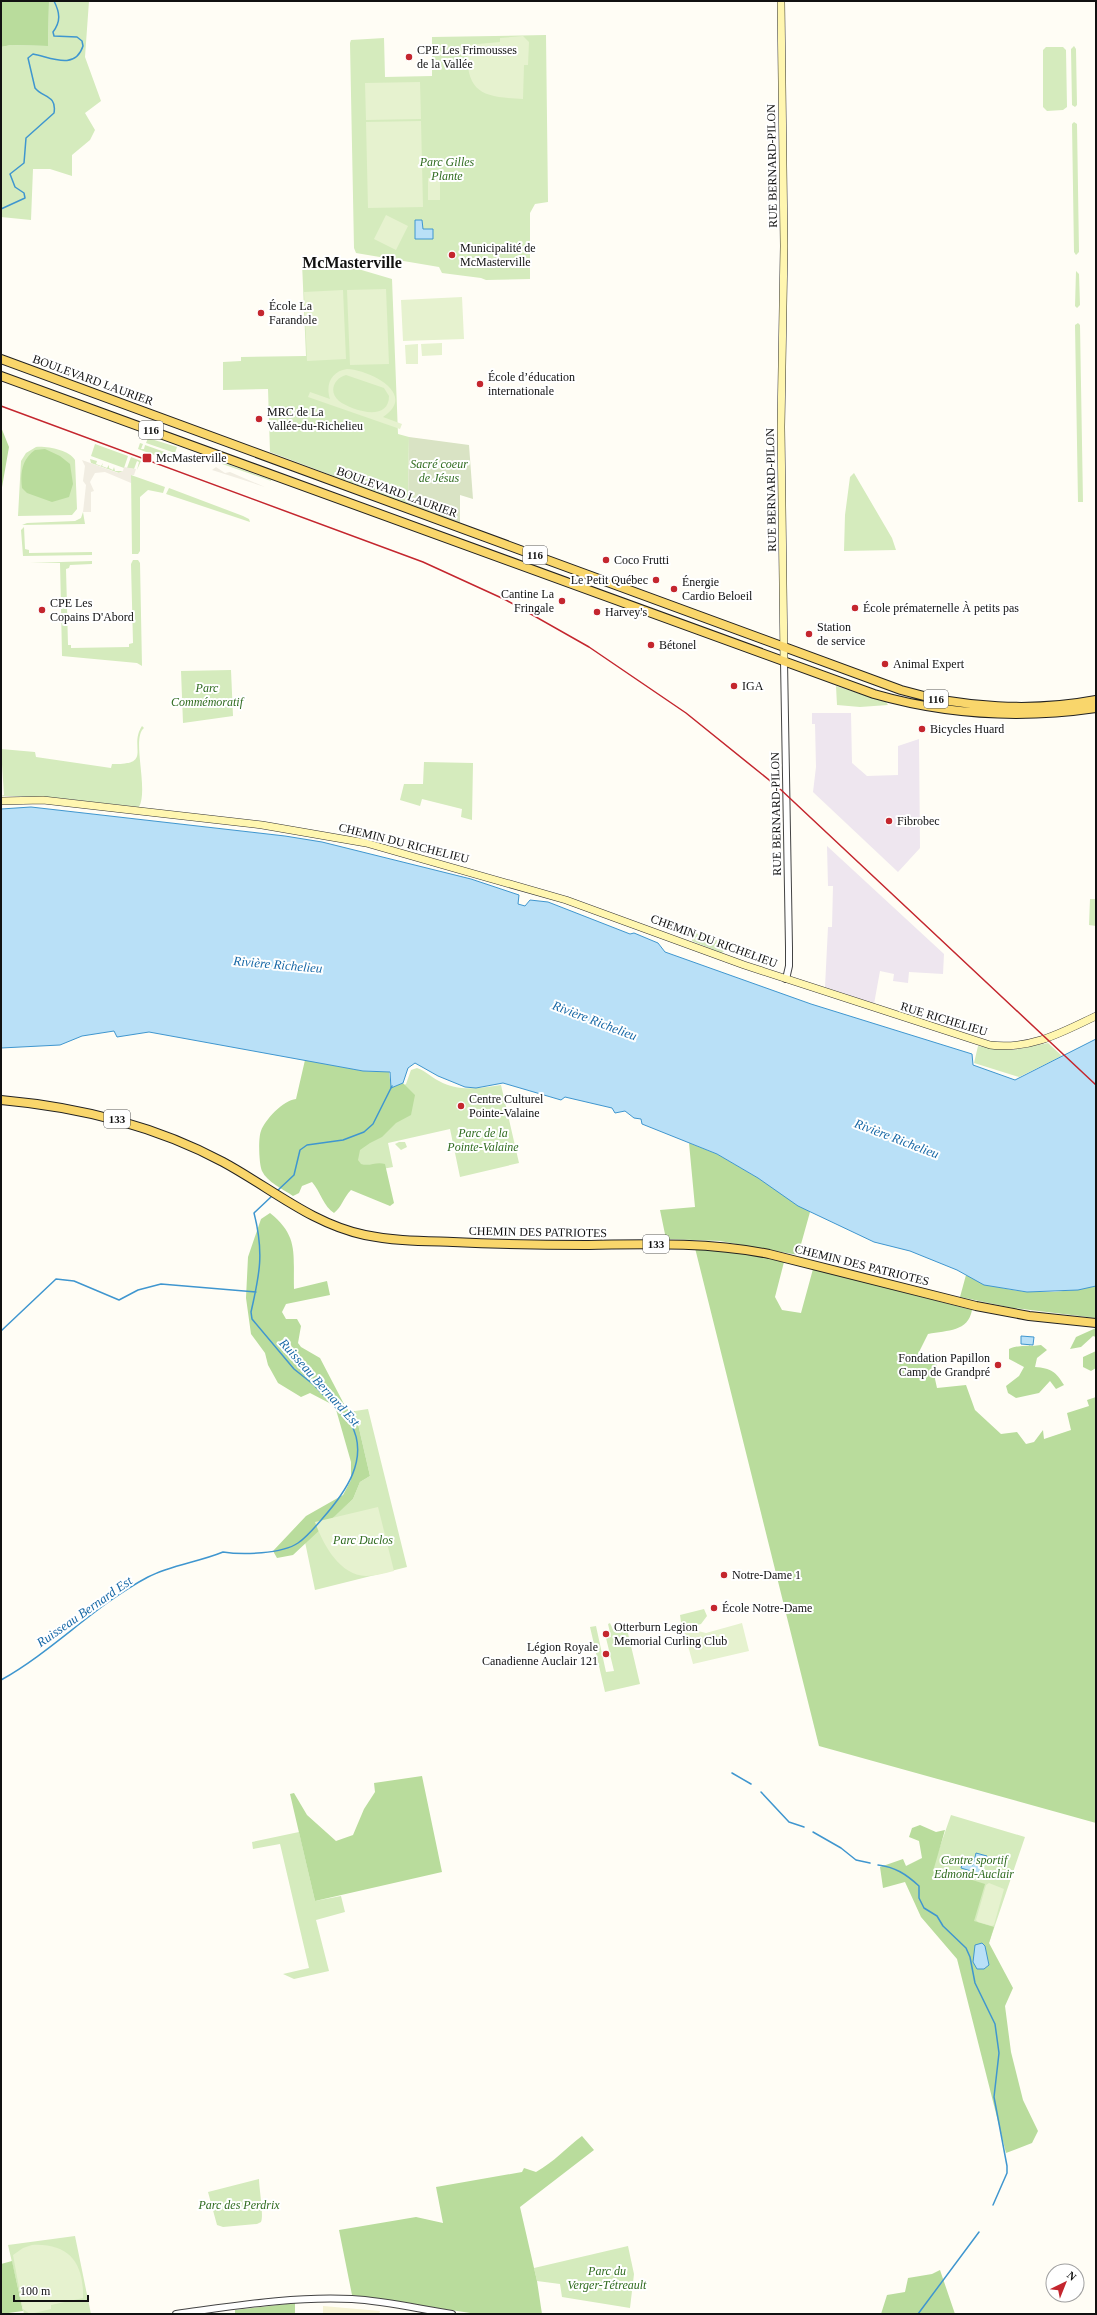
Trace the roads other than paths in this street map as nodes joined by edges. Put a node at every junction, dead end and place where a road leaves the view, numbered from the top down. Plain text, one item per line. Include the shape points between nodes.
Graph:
1 (781, 1) edge
2 (1, 360) edge
3 (1, 376) edge
4 (784, 647) junction
5 (784, 662) junction
6 (1096, 700) edge
7 (1096, 708) edge
8 (1, 801) edge
9 (786, 979) junction
10 (1096, 1016) edge
11 (1, 1100) edge
12 (1096, 1322) edge
13 (176, 2314) edge
14 (452, 2314) edge

1 - 4 main road, RUE BERNARD-PILON
2 - 4 main road, BOULEVARD LAURIER / 116
3 - 5 main road, 116
4 - 5 main road, RUE BERNARD-PILON
4 - 6 main road, 116 via 894,688 935,699 1010,706
5 - 7 main road, 116 via 874,694 932,708 1018,715 1055,714
5 - 9 street, RUE BERNARD-PILON via 789,947
8 - 9 main road, CHEMIN DU RICHELIEU via 43,800 262,825 366,843 566,900
9 - 10 main road, RUE RICHELIEU via 974,1041 999,1046 1022,1046 1040,1042
11 - 12 main road, CHEMIN DES PATRIOTES / 133 via 94,1114 150,1129 219,1160 318,1220 365,1235 408,1240 514,1245 675,1244 725,1247 769,1254 982,1308 1029,1316
13 - 14 street via 274,2301 322,2298 372,2301

